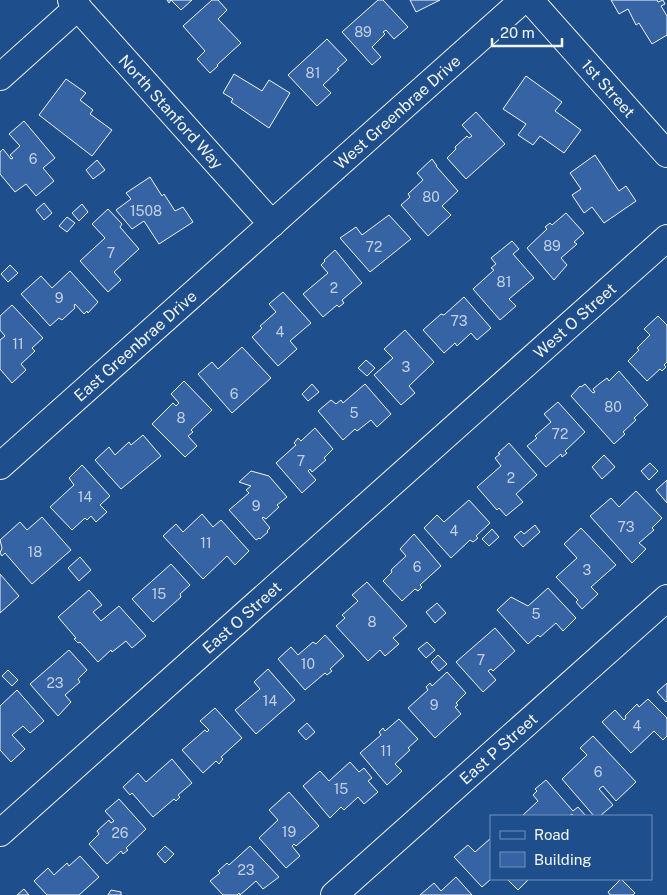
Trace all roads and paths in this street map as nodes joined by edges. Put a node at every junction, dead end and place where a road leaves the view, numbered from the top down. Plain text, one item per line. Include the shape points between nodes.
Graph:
1 (523, 0) edge
2 (530, 0) edge
3 (75, 4) edge
4 (0, 77) edge
5 (667, 154) edge
6 (272, 224) junction
7 (667, 238) edge
8 (483, 402) joint
9 (0, 466) edge
10 (665, 600) edge
11 (0, 833) edge
12 (334, 895) edge

1 - 6 street, West Greenbrae Drive
2 - 5 street, 1st Street
3 - 4 street
3 - 6 street, North Stanford Way
6 - 9 street, East Greenbrae Drive
7 - 8 street, West O Street
8 - 11 street, East O Street
10 - 12 street, East P Street

